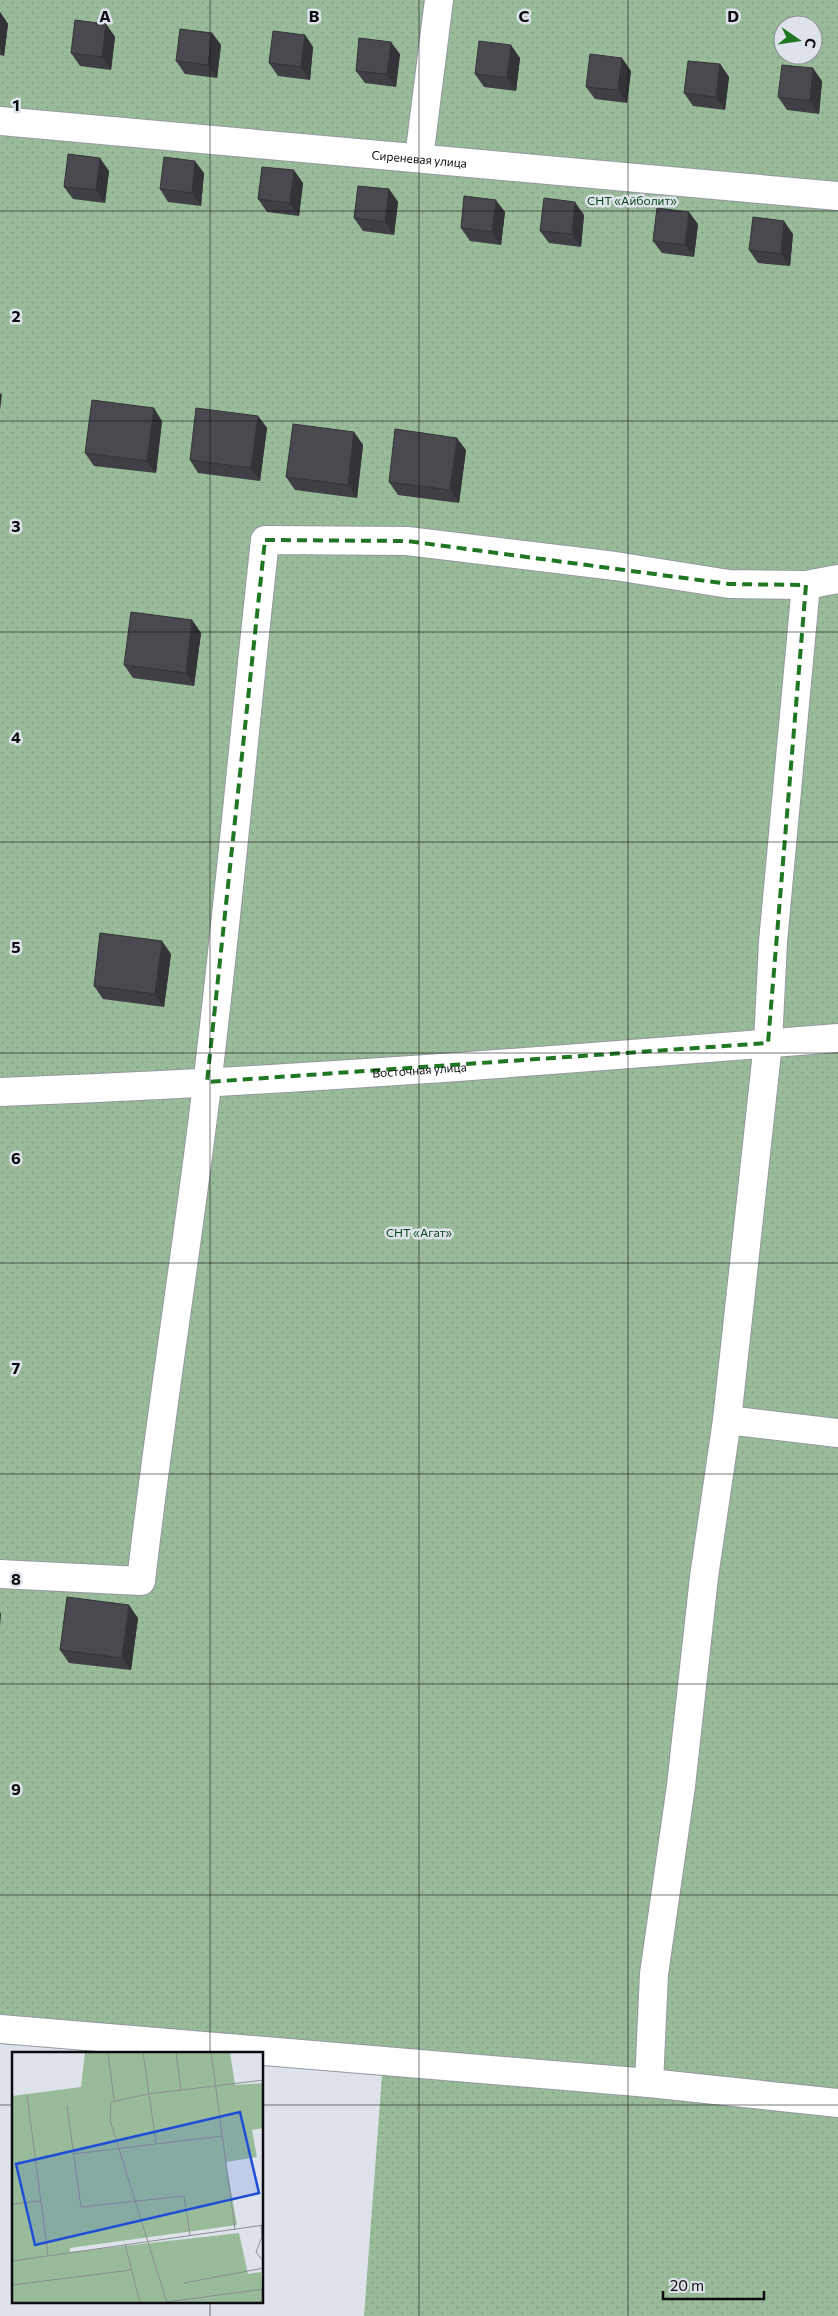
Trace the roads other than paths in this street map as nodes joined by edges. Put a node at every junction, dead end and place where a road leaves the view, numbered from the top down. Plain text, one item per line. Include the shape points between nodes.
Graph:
1 (439, 0) edge
2 (0, 122) edge
3 (419, 158) junction
4 (838, 196) edge
5 (838, 579) edge
6 (806, 585) junction
7 (838, 1038) edge
8 (768, 1043) junction
9 (207, 1082) junction
10 (0, 1092) edge
11 (727, 1420) junction
12 (838, 1433) edge
13 (0, 1574) edge
14 (0, 2029) edge
15 (649, 2083) junction
16 (838, 2103) edge

1 - 3 street
2 - 3 street, Сиреневая улица
3 - 4 street, Сиреневая улица
5 - 6 street
6 - 8 street via 773,942
6 - 9 street via 729,584 615,566 407,542 264,540
7 - 8 street, Восточная улица
8 - 9 street, Восточная улица via 578,1059
8 - 11 street
9 - 10 street, Восточная улица
9 - 13 street via 141,1581
11 - 12 street
11 - 15 street via 654,1974
14 - 15 street
15 - 16 street

